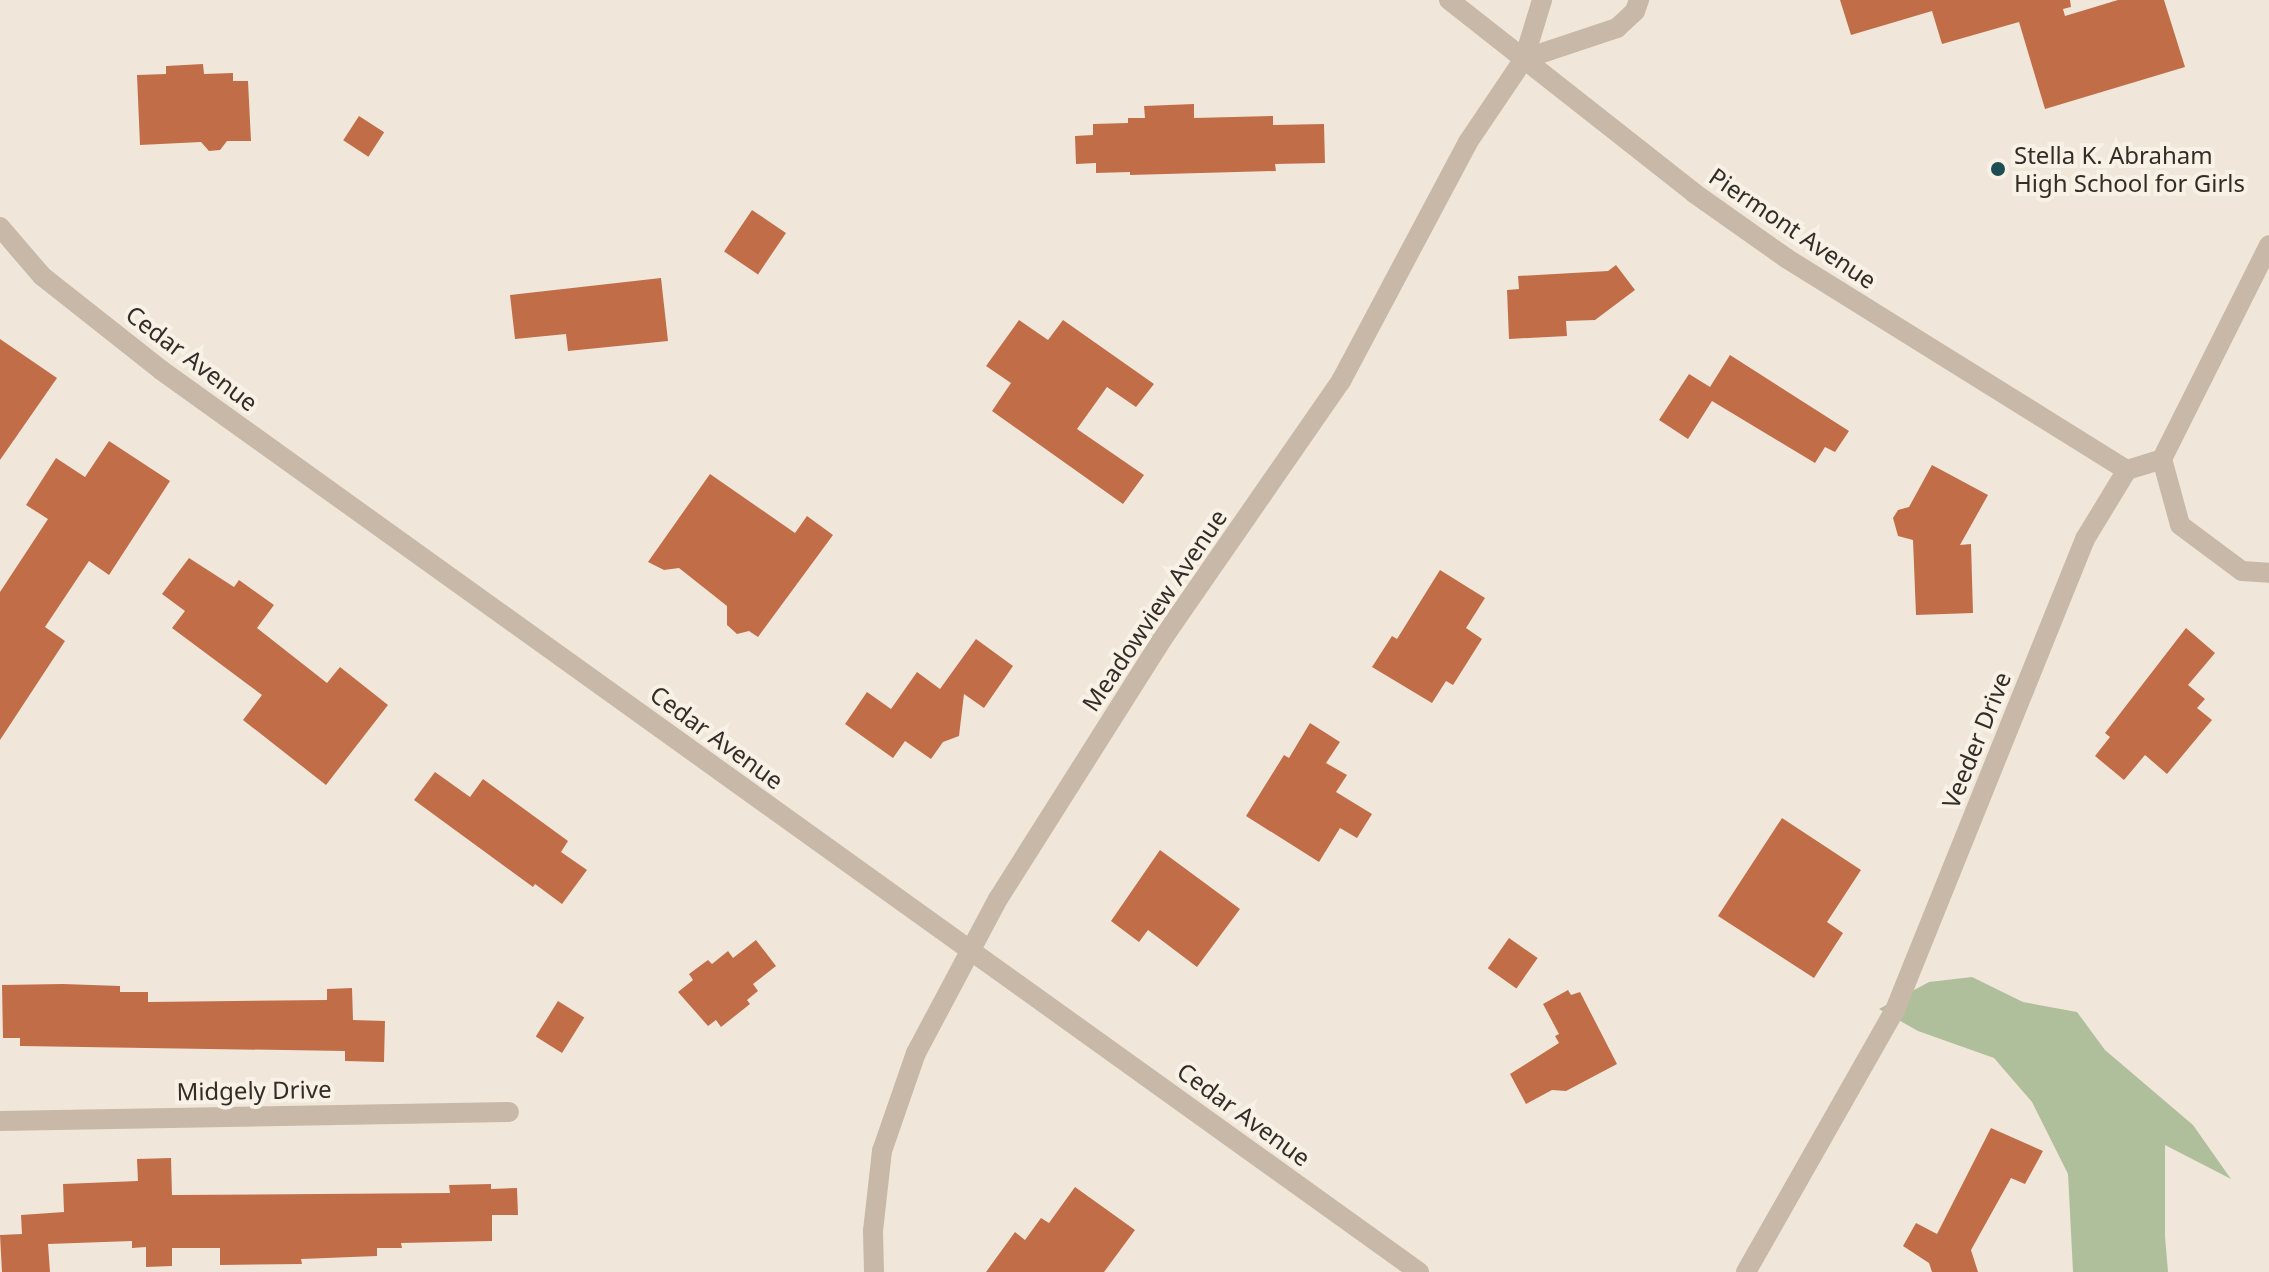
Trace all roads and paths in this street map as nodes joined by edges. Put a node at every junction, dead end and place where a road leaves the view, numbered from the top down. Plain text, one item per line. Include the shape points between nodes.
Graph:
1 (1449, 0) edge
2 (1542, 0) edge
3 (1639, 0) edge
4 (1524, 59) junction
5 (0, 227) edge
6 (2269, 245) edge
7 (2162, 459) junction
8 (2127, 470) junction
9 (2269, 573) edge
10 (971, 951) junction
11 (509, 1112) dead end
12 (0, 1121) edge
13 (874, 1272) edge
14 (1419, 1272) edge
15 (1746, 1272) edge

1 - 4 street, Piermont Avenue
2 - 4 street, Meadowview Avenue
3 - 4 street via 1617,28
4 - 8 street, Piermont Avenue via 1786,258
4 - 10 street, Meadowview Avenue via 1468,142 1341,381 1163,638 998,899
5 - 10 street, Cedar Avenue via 42,276 161,370
6 - 7 street
7 - 8 street
7 - 9 street via 2180,525 2242,571
8 - 15 street, Veeder Drive via 2085,539 1895,1010
10 - 13 street, Meadowview Avenue via 916,1053 882,1151
10 - 14 street, Cedar Avenue
11 - 12 street, Midgely Drive

